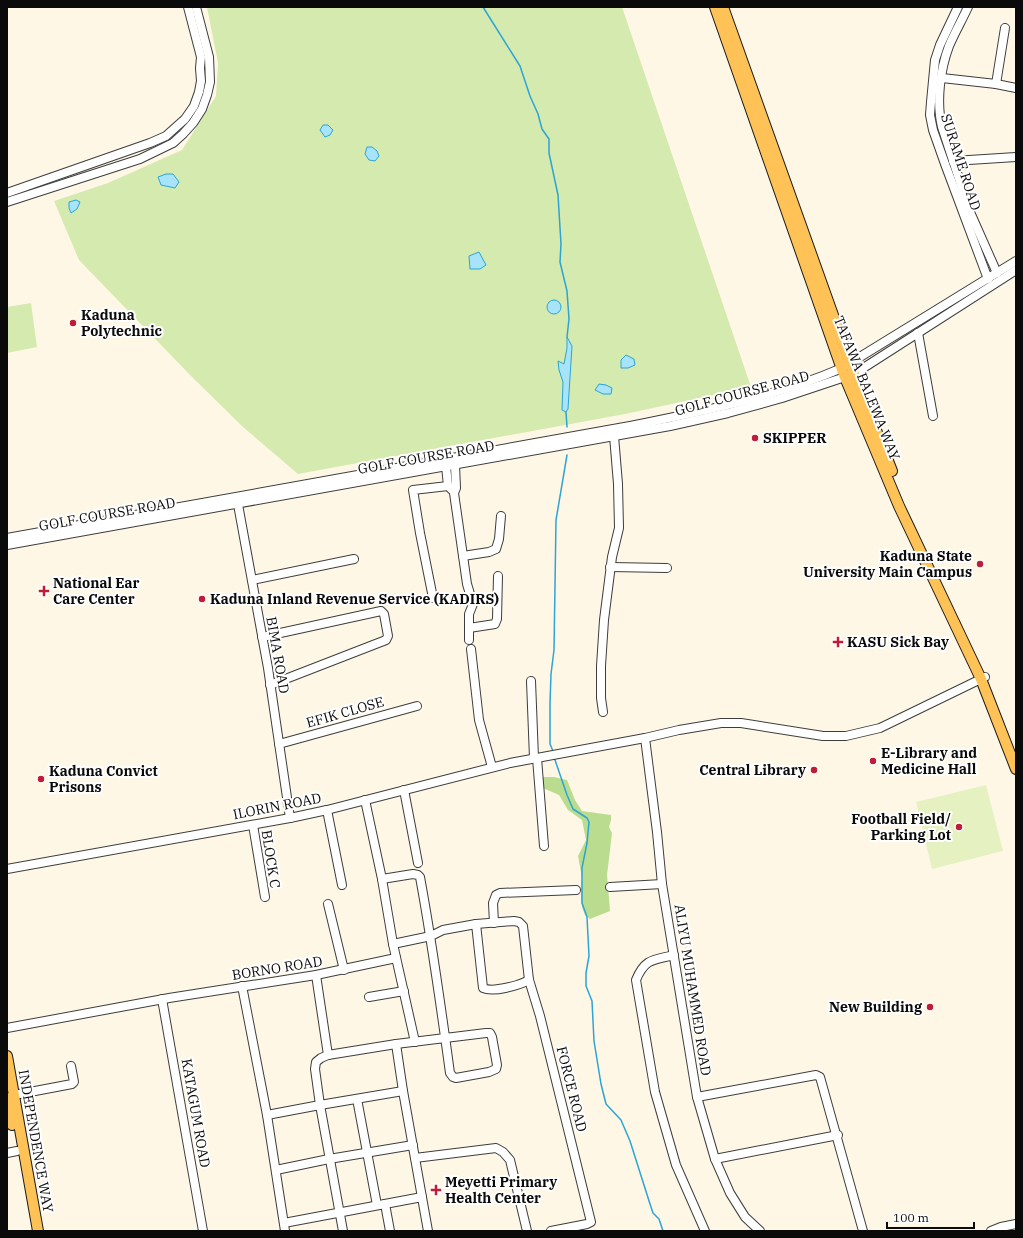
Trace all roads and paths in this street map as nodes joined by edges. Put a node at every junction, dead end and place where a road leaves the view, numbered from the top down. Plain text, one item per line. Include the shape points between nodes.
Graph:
1 (188, 7) edge
2 (196, 7) edge
3 (715, 7) edge
4 (723, 7) edge
5 (958, 7) edge
6 (968, 7) edge
7 (1004, 28) dead end
8 (942, 78) junction
9 (996, 84) junction
10 (1016, 88) edge
11 (1016, 157) edge
12 (953, 161) junction
13 (72, 170) junction
14 (76, 179) junction
15 (7, 193) edge
16 (7, 202) edge
17 (1016, 261) edge
18 (1016, 270) edge
19 (996, 274) junction
20 (988, 279) junction
21 (918, 333) junction
22 (848, 371) junction
23 (933, 416) dead end
24 (669, 422) junction
25 (614, 436) junction
26 (455, 464) junction
27 (446, 466) junction
28 (448, 486) junction
29 (454, 493) junction
30 (238, 500) junction
31 (501, 516) dead end
32 (7, 538) edge
33 (7, 546) edge
34 (463, 556) junction
35 (354, 559) dead end
36 (610, 566) junction
37 (667, 568) dead end
38 (498, 576) dead end
39 (252, 580) junction
40 (433, 598) dead end
41 (469, 628) junction
42 (262, 637) junction
43 (469, 640) dead end
44 (471, 649) dead end
45 (983, 678) junction
46 (531, 681) dead end
47 (270, 684) junction
48 (417, 706) dead end
49 (603, 712) dead end
50 (645, 738) junction
51 (279, 744) junction
52 (1016, 755) edge
53 (535, 758) junction
54 (492, 767) junction
55 (1016, 769) edge
56 (404, 790) junction
57 (365, 800) junction
58 (327, 810) junction
59 (290, 818) junction
60 (253, 825) junction
61 (544, 846) dead end
62 (418, 863) dead end
63 (7, 869) edge
64 (382, 879) junction
65 (662, 884) junction
66 (342, 885) dead end
67 (610, 887) dead end
68 (576, 890) dead end
69 (265, 897) dead end
70 (328, 904) dead end
71 (494, 922) junction
72 (476, 924) junction
73 (431, 936) junction
74 (393, 944) junction
75 (674, 955) junction
76 (396, 958) junction
77 (344, 970) junction
78 (316, 975) junction
79 (529, 980) junction
80 (242, 986) junction
81 (404, 991) junction
82 (369, 997) dead end
83 (162, 999) junction
84 (7, 1028) edge
85 (445, 1039) junction
86 (415, 1042) junction
87 (396, 1044) junction
88 (328, 1055) junction
89 (7, 1056) edge
90 (70, 1066) dead end
91 (403, 1091) junction
92 (10, 1096) edge
93 (697, 1097) junction
94 (357, 1099) junction
95 (320, 1105) junction
96 (267, 1115) junction
97 (838, 1135) junction
98 (413, 1145) junction
99 (12, 1152) edge
100 (366, 1153) junction
101 (415, 1158) junction
102 (329, 1159) junction
103 (715, 1160) junction
104 (276, 1170) junction
105 (422, 1197) junction
106 (381, 1205) junction
107 (339, 1212) junction
108 (1016, 1224) edge
109 (285, 1227) edge
110 (32, 1231) edge
111 (38, 1231) edge
112 (204, 1231) edge
113 (342, 1231) edge
114 (390, 1231) edge
115 (428, 1231) edge
116 (527, 1231) edge
117 (551, 1231) edge
118 (705, 1231) edge
119 (760, 1231) edge
120 (864, 1231) edge
121 (991, 1231) edge

1 - 13 street via 201,56 201,81 194,106 166,136
2 - 14 street via 209,57 210,82 202,108 193,123 173,143 140,158
3 - 22 main road, TAFAWA BALEWA WAY
4 - 22 main road, TAFAWA BALEWA WAY
5 - 20 street, SURAME ROAD via 935,60 930,115 945,164
6 - 8 street, SURAME ROAD via 949,47
7 - 9 street
8 - 9 street
8 - 12 street, SURAME ROAD via 939,115
9 - 10 street
11 - 12 street
12 - 19 street, SURAME ROAD via 970,212
13 - 14 street
13 - 15 street
14 - 16 street
17 - 19 street
18 - 21 street
19 - 20 street
20 - 22 street
21 - 22 street
21 - 23 street
22 - 24 street, GOLF COURSE ROAD
22 - 45 main road, TAFAWA BALEWA WAY via 899,506
24 - 25 street, GOLF COURSE ROAD
24 - 30 street, GOLF COURSE ROAD
25 - 26 street, GOLF COURSE ROAD
25 - 36 street via 620,528
26 - 27 street, GOLF COURSE ROAD
26 - 29 street
27 - 28 street
27 - 30 street, GOLF COURSE ROAD
28 - 29 street
28 - 40 street via 414,490
29 - 34 street
30 - 32 street, GOLF COURSE ROAD
30 - 33 street, GOLF COURSE ROAD
30 - 39 street, BIMA ROAD
31 - 34 street via 496,549
34 - 41 street via 473,604 469,614
35 - 39 street
36 - 37 street
36 - 49 street via 601,666
38 - 41 street via 495,624
39 - 42 street, BIMA ROAD
41 - 43 street
42 - 47 street, BIMA ROAD
42 - 47 street via 381,611 384,614 388,636 386,640
44 - 54 street via 479,720
45 - 50 street, ILORIN ROAD via 880,728 846,736 823,736 728,723
45 - 52 main road, TAFAWA BALEWA WAY via 993,694
45 - 55 main road, TAFAWA BALEWA WAY
46 - 53 street
47 - 51 street, BIMA ROAD
48 - 51 street, EFIK CLOSE
50 - 53 street, ILORIN ROAD
50 - 65 street, ALIYU MUHAMMED ROAD via 658,832
51 - 59 street, BIMA ROAD
53 - 54 street, ILORIN ROAD
53 - 61 street
54 - 56 street, ILORIN ROAD
56 - 57 street, ILORIN ROAD
56 - 62 street
57 - 58 street, ILORIN ROAD
57 - 64 street
58 - 59 street, ILORIN ROAD
58 - 66 street
59 - 60 street, ILORIN ROAD
60 - 63 street, ILORIN ROAD
60 - 69 street, BLOCK C
64 - 73 street via 418,874
64 - 74 street
65 - 67 street
65 - 75 street, ALIYU MUHAMMED ROAD
68 - 71 street via 496,895 493,903
70 - 77 street
71 - 72 street
71 - 79 street, FORCE ROAD via 514,921 520,922 523,926
72 - 73 street via 443,930
72 - 79 street via 483,988 492,990
73 - 74 street
73 - 85 street
74 - 76 street
75 - 93 street, ALIYU MUHAMMED ROAD
75 - 118 street via 649,961 640,969 636,980 657,1100 676,1165
76 - 77 street, BORNO ROAD
76 - 81 street
77 - 78 street, BORNO ROAD
78 - 80 street, BORNO ROAD
78 - 88 street
79 - 117 street, FORCE ROAD via 591,1222
80 - 83 street, BORNO ROAD
80 - 96 street
81 - 82 street
81 - 86 street
83 - 84 street, BORNO ROAD
83 - 112 street, KATAGUM ROAD
85 - 85 street via 490,1033 496,1069 453,1077
85 - 86 street
86 - 87 street
87 - 88 street
87 - 91 street
88 - 95 street via 316,1062
89 - 92 main road, INDEPENDENCE WAY
90 - 92 street via 74,1082 72,1084
91 - 94 street
91 - 98 street
92 - 99 main road, INDEPENDENCE WAY
92 - 111 main road, INDEPENDENCE WAY
93 - 97 street via 816,1075 820,1077
93 - 103 street, ALIYU MUHAMMED ROAD
94 - 95 street
94 - 100 street
95 - 96 street
95 - 102 street
96 - 104 street
97 - 103 street
97 - 120 street
98 - 100 street
98 - 101 street
99 - 110 main road, INDEPENDENCE WAY
100 - 102 street
100 - 106 street
101 - 105 street
101 - 116 street via 496,1148 503,1152 510,1160
102 - 104 street
102 - 107 street
103 - 119 street, ALIYU MUHAMMED ROAD via 730,1193 746,1217
104 - 109 street
105 - 106 street
105 - 115 street
106 - 107 street
106 - 114 street
107 - 109 street
107 - 113 street
108 - 121 street

